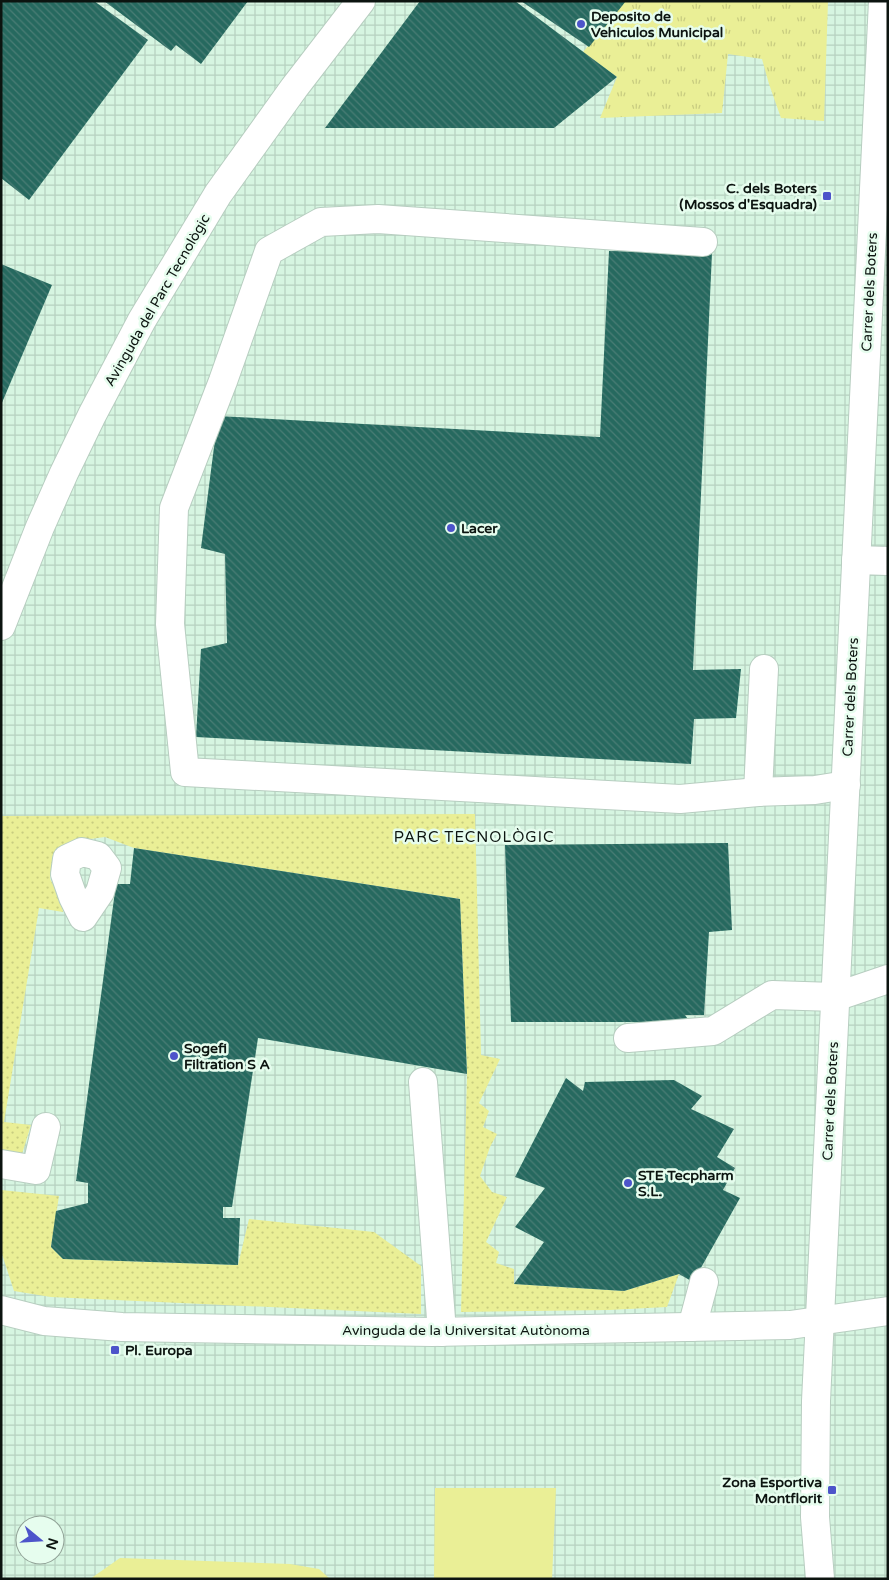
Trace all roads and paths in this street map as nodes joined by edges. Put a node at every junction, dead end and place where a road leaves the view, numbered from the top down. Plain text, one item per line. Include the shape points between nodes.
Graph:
1 (361, 1) edge
2 (883, 1) edge
3 (703, 242) dead end
4 (856, 560) junction
5 (888, 560) edge
6 (1, 626) edge
7 (764, 669) dead end
8 (846, 785) junction
9 (758, 792) junction
10 (888, 979) edge
11 (835, 997) junction
12 (628, 1038) dead end
13 (423, 1082) dead end
14 (46, 1127) dead end
15 (1, 1164) edge
16 (704, 1282) dead end
17 (1, 1310) edge
18 (888, 1311) edge
19 (44, 1321) junction
20 (820, 1321) junction
21 (1, 1324) edge
22 (692, 1327) junction
23 (442, 1332) junction
24 (820, 1579) edge

1 - 6 street, Avinguda del Parc Tecnològic via 218,194 142,320 64,473
2 - 4 street, Carrer dels Boters
3 - 9 street via 378,219 321,222 269,251 174,508 170,624 185,772 680,799
4 - 5 street
4 - 8 street, Carrer dels Boters
7 - 9 street
8 - 9 street via 815,790
8 - 11 street, Carrer dels Boters
10 - 11 street
11 - 12 street via 772,995 713,1031
11 - 20 street, Carrer dels Boters
13 - 23 street
14 - 15 street via 36,1170
16 - 22 street
17 - 19 street, Avinguda de la Universitat Autònoma
18 - 20 street, Avinguda de la Universitat Autònoma
19 - 21 street, Avinguda de la Universitat Autònoma
19 - 23 street, Avinguda de la Universitat Autònoma via 122,1327
20 - 22 street, Avinguda de la Universitat Autònoma via 790,1325
20 - 24 street, Carrer dels Boters via 815,1517
22 - 23 street, Avinguda de la Universitat Autònoma

